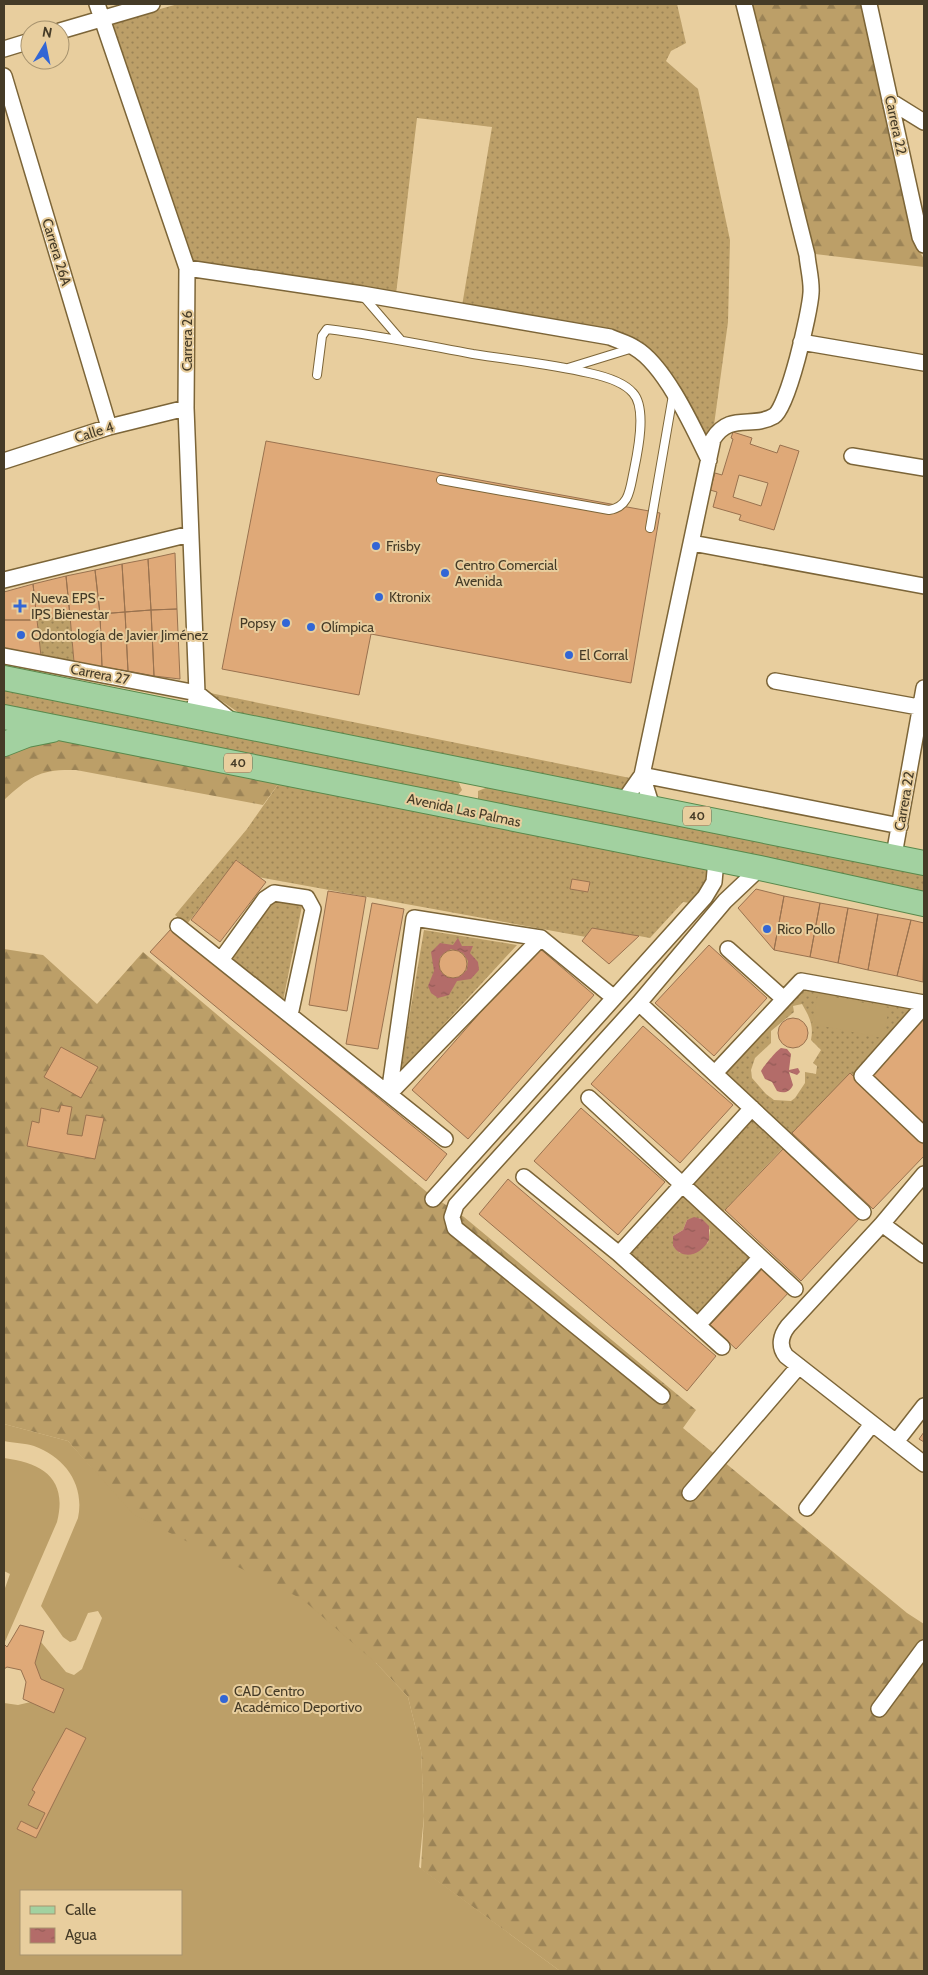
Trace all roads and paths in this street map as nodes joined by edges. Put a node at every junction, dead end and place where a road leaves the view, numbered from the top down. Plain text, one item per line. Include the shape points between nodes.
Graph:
1 (97, 4) edge
2 (152, 4) edge
3 (744, 4) edge
4 (869, 4) edge
5 (102, 18) junction
6 (70, 28) edge
7 (20, 44) edge
8 (4, 49) edge
9 (4, 76) edge
10 (890, 101) junction
11 (924, 122) edge
12 (910, 187) junction
13 (924, 196) edge
14 (924, 245) edge
15 (187, 268) junction
16 (362, 294) junction
17 (400, 339) junction
18 (801, 342) junction
19 (636, 348) junction
20 (924, 362) edge
21 (566, 369) junction
22 (317, 375) dead end
23 (674, 394) junction
24 (186, 408) junction
25 (109, 427) junction
26 (5, 455) edge
27 (852, 456) dead end
28 (709, 460) junction
29 (924, 468) edge
30 (441, 480) dead end
31 (650, 528) dead end
32 (190, 534) junction
33 (692, 543) junction
34 (4, 580) edge
35 (924, 586) edge
36 (4, 656) edge
37 (4, 678) edge
38 (775, 681) dead end
39 (924, 688) edge
40 (197, 693) junction
41 (922, 708) edge
42 (4, 717) edge
43 (193, 718) junction
44 (239, 726) junction
45 (66, 729) junction
46 (4, 744) edge
47 (470, 772) junction
48 (642, 775) junction
49 (623, 802) junction
50 (652, 808) junction
51 (471, 811) junction
52 (900, 826) junction
53 (894, 855) junction
54 (716, 860) junction
55 (924, 863) edge
56 (760, 868) junction
57 (924, 904) edge
58 (178, 926) dead end
59 (542, 938) junction
60 (728, 949) dead end
61 (221, 960) junction
62 (613, 997) junction
63 (784, 999) junction
64 (639, 1004) junction
65 (924, 1004) edge
66 (290, 1015) junction
67 (715, 1073) junction
68 (389, 1094) junction
69 (589, 1098) dead end
70 (752, 1108) junction
71 (924, 1135) edge
72 (445, 1139) dead end
73 (924, 1174) edge
74 (524, 1177) dead end
75 (683, 1184) junction
76 (433, 1199) dead end
77 (863, 1212) dead end
78 (882, 1224) junction
79 (619, 1254) junction
80 (924, 1255) edge
81 (760, 1258) junction
82 (795, 1289) dead end
83 (698, 1325) junction
84 (722, 1347) dead end
85 (799, 1366) junction
86 (662, 1396) dead end
87 (924, 1406) edge
88 (872, 1424) junction
89 (896, 1442) junction
90 (924, 1464) edge
91 (690, 1493) dead end
92 (807, 1508) dead end
93 (924, 1648) edge
94 (879, 1709) dead end

1 - 5 street, Carrera 26
2 - 5 street
3 - 18 street via 807,255 811,292
4 - 10 street, Carrera 22
5 - 6 street
5 - 15 street, Carrera 26
7 - 8 street
9 - 25 street, Carrera 26A
10 - 11 street
10 - 12 street, Carrera 22
12 - 13 street
12 - 14 street, Carrera 22
15 - 16 street
15 - 24 street, Carrera 26
16 - 17 lane
16 - 19 street via 610,337
17 - 21 lane
17 - 22 lane via 324,330
18 - 20 street
18 - 28 street via 786,398 776,415 761,421 735,422 720,429 713,439
19 - 21 lane
19 - 23 street via 650,359
21 - 30 lane via 622,384 639,401 637,456 622,506 609,510
23 - 28 street
23 - 31 lane
24 - 25 street, Calle 4
24 - 32 street, Carrera 26
25 - 26 street, Calle 4
27 - 29 street
28 - 33 street
32 - 34 street
32 - 40 street, Carrera 26
33 - 35 street
33 - 48 street
36 - 40 street, Carrera 27
37 - 43 main road, 40
38 - 41 street
39 - 41 street, Carrera 22
40 - 43 street, Carrera 26
40 - 44 street
41 - 52 street, Carrera 22
42 - 45 main road, Avenida Las Palmas / 40
43 - 44 main road, 40
44 - 47 main road, 40
45 - 46 main road
45 - 51 main road, Avenida Las Palmas / 40
47 - 49 main road, 40
47 - 51 main road
48 - 49 street
48 - 50 street
48 - 52 street
49 - 50 main road, 40
50 - 53 main road, 40
51 - 54 main road, Avenida Las Palmas / 40
52 - 53 street, Carrera 22
53 - 55 main road, 40
54 - 56 main road, Avenida Las Palmas / 40
54 - 62 street via 714,882 705,897
56 - 57 main road, Avenida Las Palmas / 40
56 - 64 street via 725,901
58 - 61 street
59 - 62 street
59 - 68 street
59 - 68 street via 414,918
60 - 63 street
61 - 66 street
61 - 66 street via 265,899 274,893 307,898 314,909
62 - 76 street
63 - 65 street via 800,981
63 - 67 street
64 - 67 street
64 - 86 street via 456,1205 452,1216 455,1228
65 - 71 street via 862,1076
66 - 68 street
67 - 70 street
68 - 72 street
69 - 75 street
70 - 75 street
70 - 77 street
73 - 78 street
74 - 79 street
75 - 79 street
75 - 81 street
78 - 80 street
78 - 85 street via 784,1331 781,1349
79 - 83 street
81 - 82 street
81 - 83 street
83 - 84 street
85 - 88 street
85 - 91 street
87 - 89 street
88 - 89 street
88 - 92 street
89 - 90 street
93 - 94 street

